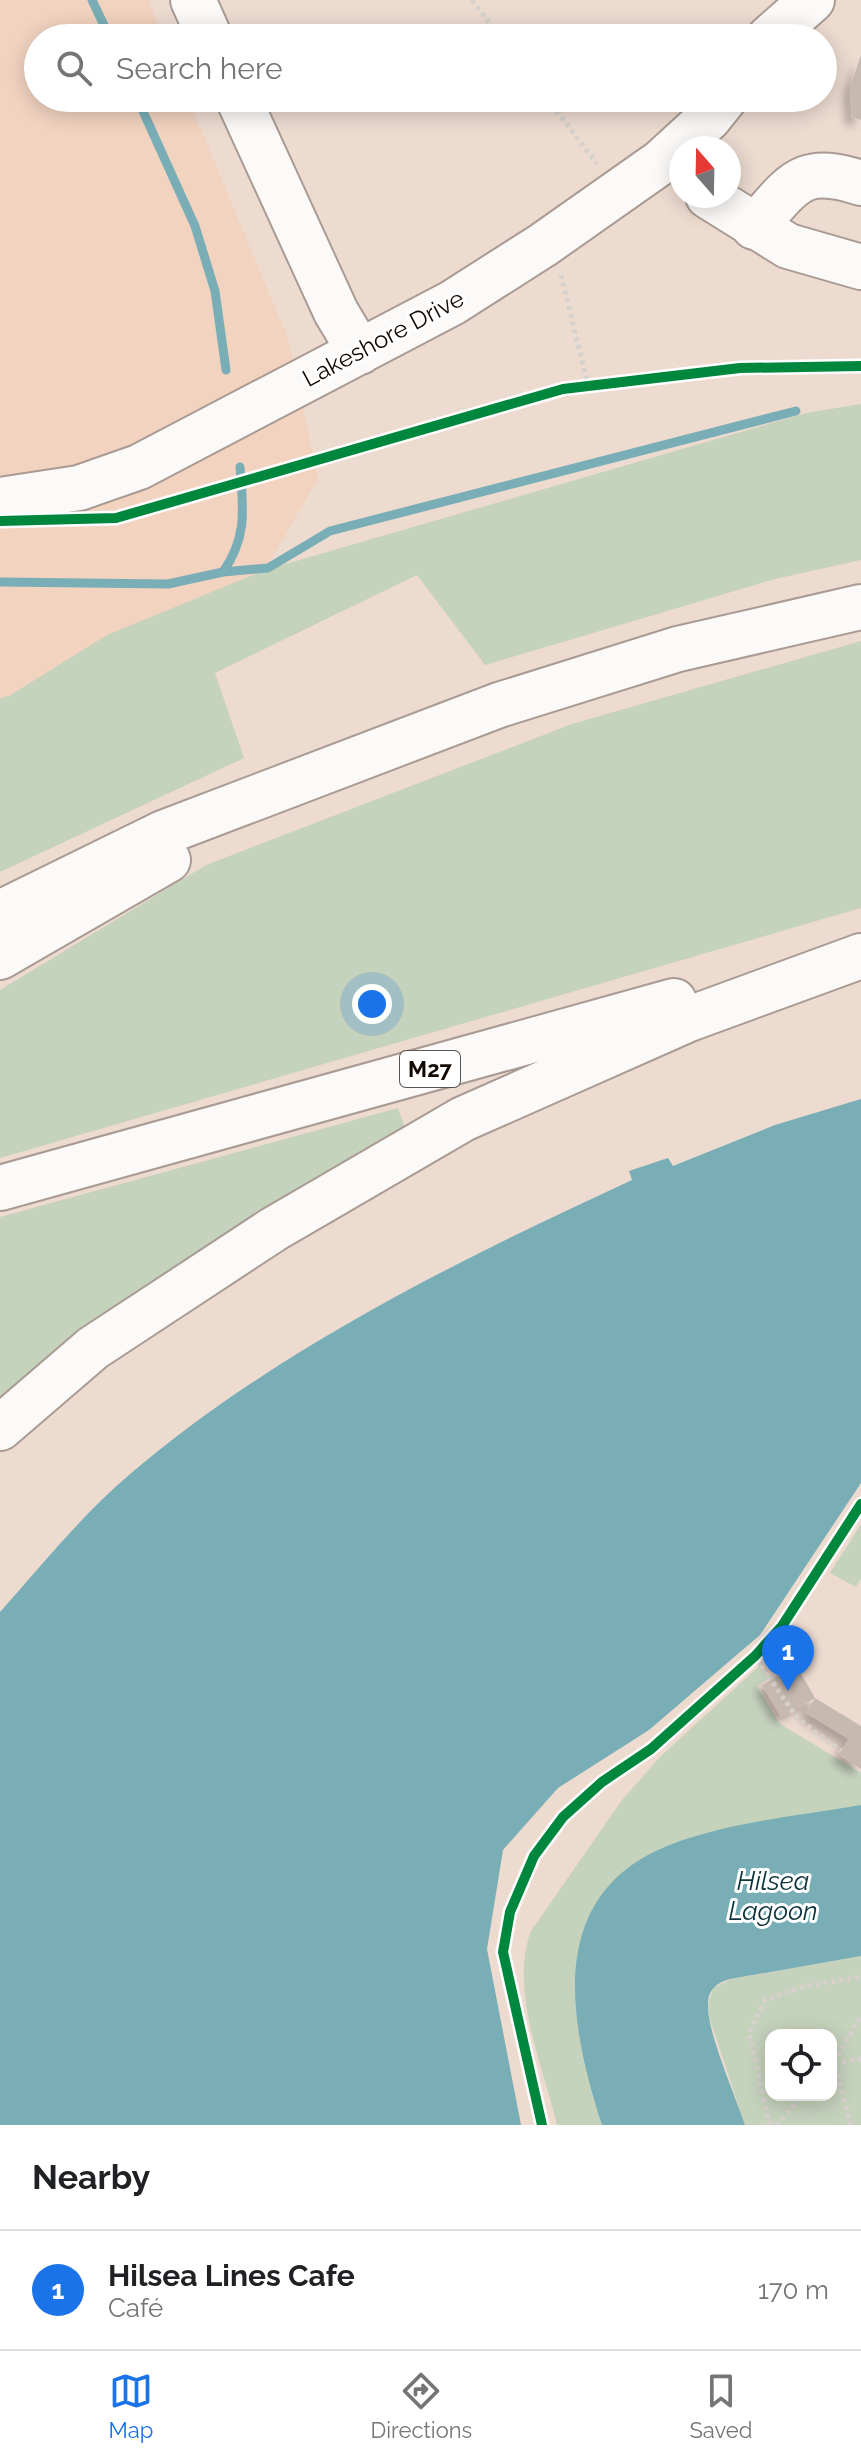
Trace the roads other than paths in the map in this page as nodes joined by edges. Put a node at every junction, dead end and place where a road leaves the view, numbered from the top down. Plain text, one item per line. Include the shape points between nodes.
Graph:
1 (193, 0) edge
2 (812, 0) edge
3 (204, 24) edge
4 (774, 24) edge
5 (244, 112) edge
6 (714, 112) edge
7 (695, 136) edge
8 (669, 169) edge
9 (861, 183) edge
10 (727, 208) edge
11 (771, 236) junction
12 (861, 267) edge
13 (360, 352) junction
14 (0, 500) edge
15 (861, 607) edge
16 (364, 755) junction
17 (0, 913) edge
18 (861, 949) edge
19 (861, 956) edge
20 (0, 957) edge
21 (0, 1188) edge
22 (0, 1428) edge

1 - 3 main road
2 - 4 main road
5 - 13 main road
6 - 7 main road, Lakeshore Drive
8 - 13 main road, Lakeshore Drive
9 - 11 main road via 832,173 811,174 789,189
10 - 11 main road
11 - 12 main road
13 - 14 main road, Lakeshore Drive via 139,467 79,488
15 - 16 main road via 678,649 499,705
16 - 17 main road via 163,833
16 - 20 main road
18 - 21 main road, M27
19 - 22 main road via 689,1019 463,1119 274,1229 106,1340

